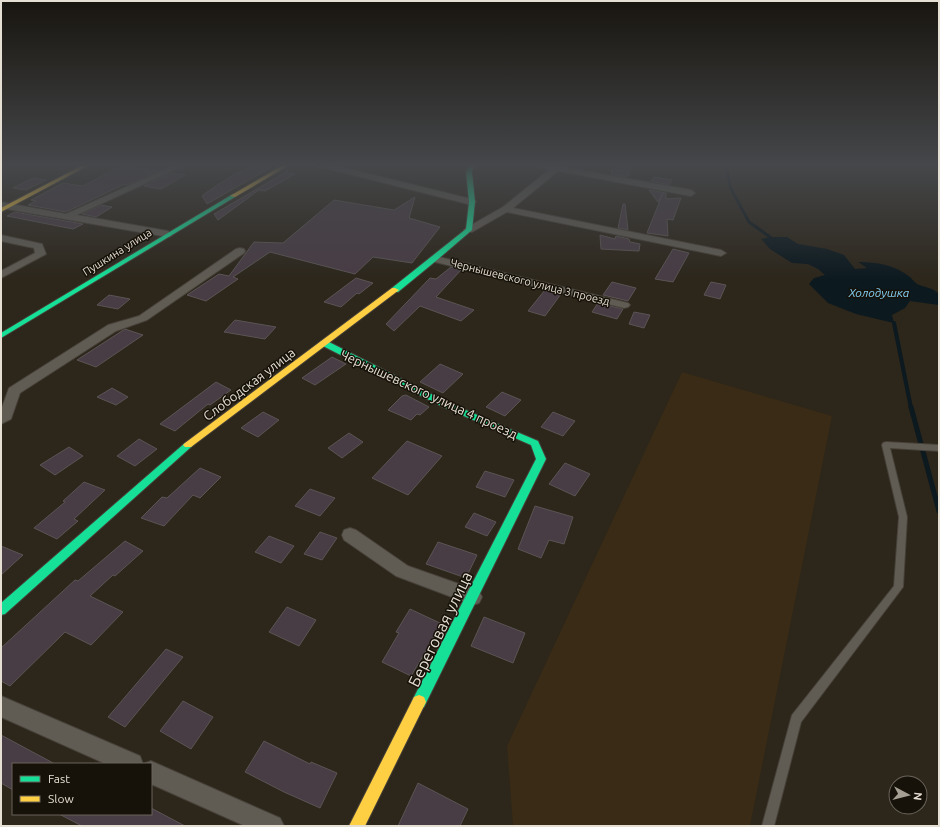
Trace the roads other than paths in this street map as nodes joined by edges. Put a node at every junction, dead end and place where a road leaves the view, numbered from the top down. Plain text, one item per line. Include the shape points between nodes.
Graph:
1 (472, 202) edge
2 (98, 203) edge
3 (222, 203) edge
4 (514, 203) edge
5 (3, 207) edge
6 (506, 209) junction
7 (66, 217) junction
8 (469, 230) junction
9 (168, 234) junction
10 (1, 238) edge
11 (240, 252) dead end
12 (722, 254) dead end
13 (435, 259) junction
14 (1, 275) edge
15 (624, 305) dead end
16 (1, 336) edge
17 (324, 343) junction
18 (7, 389) edge
19 (1, 419) edge
20 (535, 444) joint
21 (939, 448) edge
22 (350, 535) dead end
23 (473, 596) junction
24 (1, 610) edge
25 (1, 706) edge
26 (130, 763) edge
27 (152, 772) edge
28 (272, 826) edge
29 (357, 826) edge
30 (768, 826) edge

1 - 8 street
2 - 7 street
3 - 9 street, Пушкина улица
4 - 6 street
5 - 7 street
6 - 8 street
6 - 12 street
7 - 9 street
8 - 13 street, Слободская улица
9 - 16 street, Пушкина улица
10 - 14 street via 38,246 41,254
11 - 18 street via 143,318 112,328
13 - 15 street, Чернышевского улица 3 проезд
13 - 17 street, Слободская улица
17 - 20 street, Чернышевского улица 4 проезд via 444,404
17 - 24 street, Слободская улица via 186,447
18 - 19 street via 6,416
20 - 23 street, Береговая улица via 541,459
21 - 30 lane via 886,445 903,517 898,587 796,719
22 - 23 street via 402,571
23 - 29 street, Береговая улица
25 - 26 street
27 - 28 street

